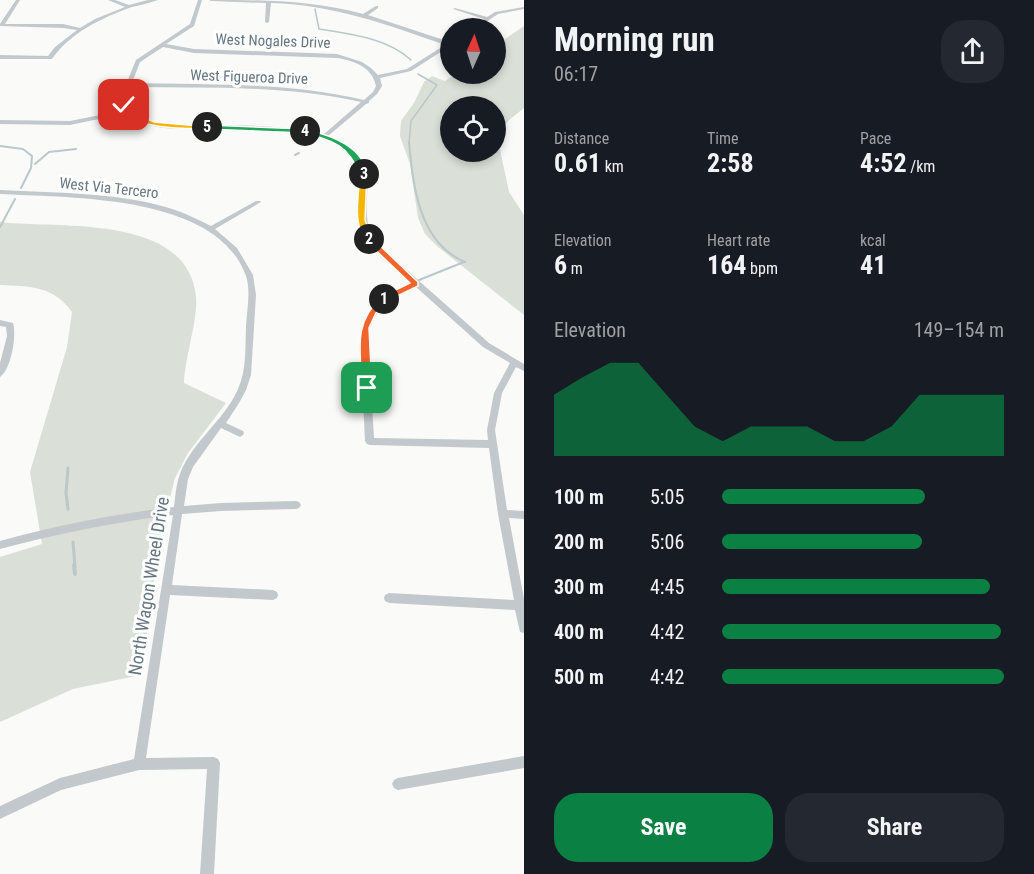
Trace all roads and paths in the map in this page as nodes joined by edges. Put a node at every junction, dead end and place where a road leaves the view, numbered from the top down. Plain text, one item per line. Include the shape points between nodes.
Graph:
1 (18, 0) edge
2 (110, 0) edge
3 (156, 0) edge
4 (200, 0) edge
5 (212, 0) edge
6 (269, 1) edge
7 (127, 6) junction
8 (376, 7) dead end
9 (524, 8) edge
10 (455, 9) dead end
11 (362, 17) junction
12 (485, 18) edge
13 (490, 18) edge
14 (267, 22) dead end
15 (1, 25) edge
16 (83, 30) junction
17 (440, 41) edge
18 (161, 45) junction
19 (440, 50) edge
20 (0, 57) edge
21 (377, 77) junction
22 (129, 85) junction
23 (367, 102) junction
24 (128, 111) junction
25 (0, 122) edge
26 (325, 136) junction
27 (0, 192) edge
28 (258, 202) dead end
29 (210, 229) junction
30 (415, 284) junction
31 (0, 323) edge
32 (519, 366) edge
33 (0, 374) edge
34 (220, 424) junction
35 (240, 433) dead end
36 (491, 444) junction
37 (296, 505) dead end
38 (178, 509) junction
39 (503, 514) junction
40 (524, 515) edge
41 (0, 545) edge
42 (165, 590) junction
43 (273, 595) dead end
44 (389, 598) dead end
45 (519, 605) junction
46 (524, 628) edge
47 (524, 762) edge
48 (139, 764) junction
49 (398, 784) dead end
50 (0, 813) edge
51 (207, 874) edge

1 - 15 street
2 - 7 street
3 - 7 street
4 - 18 street via 192,25
5 - 6 street
6 - 11 street via 320,6
6 - 14 street
7 - 16 street
8 - 11 street
9 - 13 street
10 - 12 street
11 - 17 street
15 - 16 street
16 - 20 street via 61,42 50,58
18 - 21 street, West Nogales Drive via 194,51 337,56 358,62
18 - 22 street via 138,61
19 - 21 street via 409,70
21 - 23 street via 378,90
22 - 23 street, West Figueroa Drive via 312,91
22 - 24 street via 123,101
23 - 26 street
24 - 25 street via 70,123
24 - 26 street via 145,122 162,126 296,130
26 - 30 street via 348,148 359,160 364,171 361,220 365,233 377,250
27 - 29 street, West Via Tercero via 153,205
28 - 29 street
29 - 34 street, North Wagon Wheel Drive via 234,250 249,275 252,297 247,375
30 - 32 street via 486,345
30 - 36 street via 384,299 368,318 364,336 370,441
31 - 33 street via 10,325 11,336
32 - 36 street via 496,399
34 - 35 street
34 - 38 street, North Wagon Wheel Drive via 193,456 183,479
36 - 39 street
37 - 38 street
38 - 41 street via 79,525
38 - 42 street, North Wagon Wheel Drive
39 - 40 street
39 - 45 street
42 - 43 street
42 - 48 street, North Wagon Wheel Drive
44 - 45 street
45 - 46 street
47 - 49 street
48 - 50 street via 60,784
48 - 51 street via 214,763

